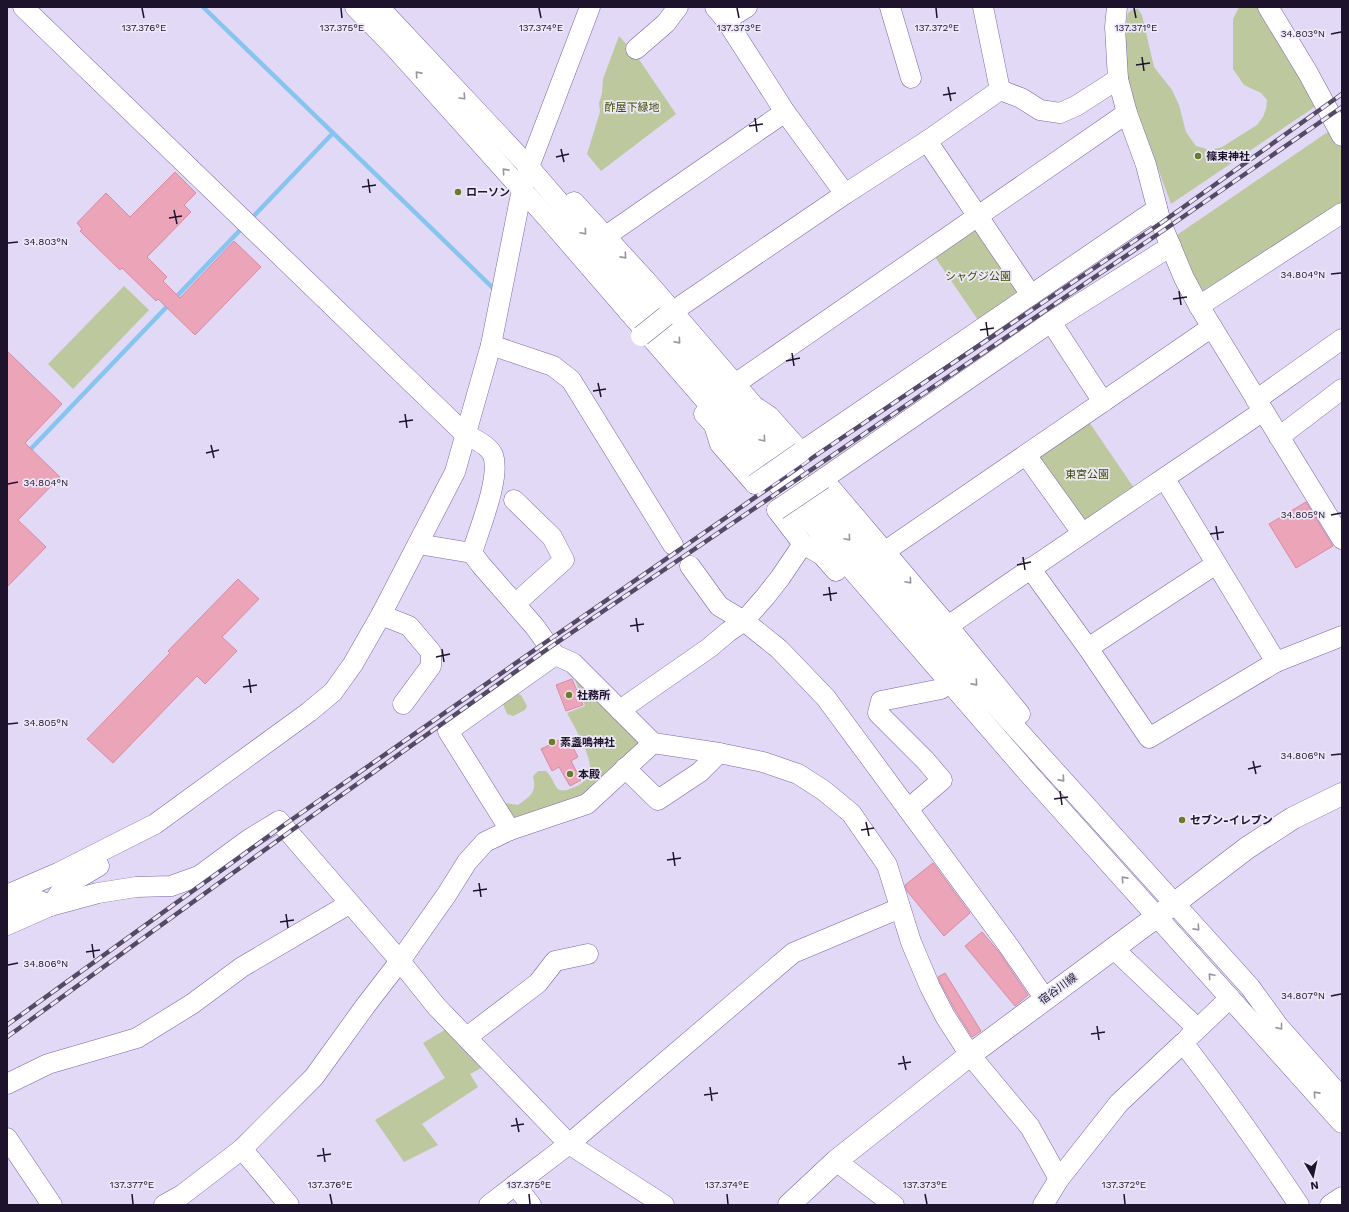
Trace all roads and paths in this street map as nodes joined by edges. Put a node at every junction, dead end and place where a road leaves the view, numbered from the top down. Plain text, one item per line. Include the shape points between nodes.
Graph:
1 (23, 7) edge
2 (355, 7) edge
3 (379, 7) edge
4 (590, 7) edge
5 (678, 7) edge
6 (747, 7) edge
7 (890, 7) edge
8 (983, 7) edge
9 (1117, 7) edge
10 (1268, 7) edge
11 (721, 14) edge
12 (636, 49) dead end
13 (911, 78) dead end
14 (1118, 79) junction
15 (1000, 90) junction
16 (785, 112) junction
17 (1127, 113) junction
18 (1342, 136) edge
19 (928, 141) junction
20 (529, 167) junction
21 (544, 185) junction
22 (845, 194) junction
23 (528, 196) junction
24 (1157, 209) junction
25 (1342, 213) edge
26 (978, 217) junction
27 (606, 236) junction
28 (1171, 246) junction
29 (1031, 295) junction
30 (1199, 306) junction
31 (669, 313) junction
32 (1051, 322) junction
33 (1212, 327) junction
34 (639, 338) junction
35 (1342, 339) edge
36 (491, 345) junction
37 (735, 384) junction
38 (1342, 389) edge
39 (1102, 402) junction
40 (1259, 405) junction
41 (466, 435) junction
42 (1279, 437) junction
43 (801, 452) junction
44 (1026, 455) junction
45 (823, 479) junction
46 (1165, 479) junction
47 (514, 500) dead end
48 (1082, 533) junction
49 (1342, 539) edge
50 (418, 544) junction
51 (803, 544) junction
52 (673, 545) dead end
53 (884, 552) junction
54 (472, 553) junction
55 (1216, 564) junction
56 (690, 566) dead end
57 (1030, 568) junction
58 (515, 604) junction
59 (381, 615) junction
60 (744, 621) junction
61 (948, 626) junction
62 (1342, 636) edge
63 (1088, 648) junction
64 (555, 655) junction
65 (1276, 662) junction
66 (941, 689) junction
67 (403, 704) dead end
68 (620, 710) junction
69 (653, 743) junction
70 (719, 753) junction
71 (1047, 762) junction
72 (625, 768) junction
73 (1028, 773) junction
74 (1342, 794) edge
75 (908, 809) junction
76 (154, 824) junction
77 (510, 830) junction
78 (7, 895) edge
79 (1175, 903) junction
80 (350, 904) junction
81 (50, 906) junction
82 (900, 908) junction
83 (7, 910) edge
84 (1158, 916) junction
85 (7, 925) edge
86 (1114, 949) junction
87 (588, 954) dead end
88 (400, 961) junction
89 (1230, 998) junction
90 (1045, 999) junction
91 (1197, 1028) junction
92 (467, 1037) junction
93 (1183, 1043) junction
94 (970, 1055) junction
95 (7, 1084) edge
96 (1342, 1098) edge
97 (1342, 1123) edge
98 (7, 1138) edge
99 (569, 1144) junction
100 (242, 1149) junction
101 (836, 1161) junction
102 (1059, 1179) junction
103 (515, 1185) junction
104 (1342, 1197) edge
105 (52, 1205) edge
106 (164, 1205) edge
107 (289, 1205) edge
108 (489, 1205) edge
109 (531, 1205) edge
110 (664, 1205) edge
111 (789, 1205) edge
112 (894, 1205) edge
113 (1043, 1205) edge
114 (1299, 1205) edge
115 (1330, 1205) edge

1 - 41 street
23 -> 2 street
3 -> 20 street
4 - 20 street
5 - 12 street via 666,23
6 - 11 street
7 - 13 street
8 - 15 street
9 - 14 street via 1115,27
10 - 18 street
11 - 16 street
14 - 15 street via 1076,106 1060,113 1040,110 1021,98
14 - 17 street
15 - 19 street
16 - 22 street
16 - 27 street
17 - 24 street via 1146,165
17 - 26 street
19 - 22 street
19 - 26 street
20 - 21 street
20 - 23 street
21 - 27 street via 564,192
21 -> 71 street via 949,654
22 - 31 street
23 - 34 street via 540,224
23 - 36 street
23 - 73 street
24 - 28 street
24 - 29 street
25 - 30 street
26 - 29 street
26 - 37 street
27 -> 31 street
28 - 30 street
28 - 32 street
29 - 43 street
30 - 33 street
31 - 34 street, bridge
31 - 37 street
32 - 39 street
32 - 45 street
33 - 39 street
33 - 40 street
34 - 43 street, bridge via 714,425 720,444 755,484
35 - 40 street
36 - 41 street
36 - 52 street via 553,366 571,380
37 - 43 street via 754,406 769,416
38 - 42 street
39 - 44 street
40 - 42 street
40 - 46 street
41 - 50 street via 455,472
41 - 54 street via 489,450 494,466 493,487
42 - 49 street
44 - 48 street
44 - 53 street
45 - 51 street, bridge via 777,510
45 - 53 street
46 - 48 street
46 - 55 street
47 - 58 street via 552,537 564,560
48 - 57 street
50 - 54 street
50 - 59 street
51 - 60 street via 780,578
51 - 66 street via 822,555
53 -> 61 street
54 - 58 street
55 - 63 street
55 - 65 street
56 - 60 street via 719,606
57 - 61 street
57 - 63 street
58 - 64 street
59 - 67 street via 409,626 431,652 431,666
59 - 76 street via 353,664 333,692
60 - 68 street
60 - 75 street via 779,649 826,698
61 - 71 street via 1020,714
62 - 65 street
63 - 65 street via 1149,738
64 - 68 street via 573,664
64 - 77 street via 448,731
66 - 73 street via 978,735
66 - 75 street via 881,701 878,713 942,780
68 - 69 street
69 - 70 street
69 - 72 street
70 - 72 street via 700,772 658,800
70 - 82 street via 763,762 798,774 851,813 887,865
71 -> 79 street
72 - 77 street via 587,804
84 -> 73 street
74 - 79 main road, 宿谷川線 via 1293,818 1247,848
75 - 90 street
76 - 78 street via 58,873
76 - 81 street via 149,832 121,853 65,886
77 - 88 street via 485,842 476,851
79 - 84 main road, 宿谷川線
79 -> 96 street via 1250,986 1279,1027
80 - 81 street via 279,821 199,876 172,886 136,887 98,893
80 - 88 street
80 - 95 street via 242,967 192,1004 137,1038 48,1064
81 - 83 street via 40,901
81 - 85 street
82 - 94 street via 930,987
82 - 99 street via 793,953
84 - 86 main road, 宿谷川線
89 -> 84 street
86 - 90 main road, 宿谷川線
86 - 91 street
87 - 92 street via 556,961 538,983
88 - 92 street via 436,1006
88 - 100 street via 314,1077
89 - 91 street
97 -> 89 street
90 - 94 main road, 宿谷川線
91 - 93 street
92 - 99 street
93 - 102 street via 1119,1103
93 - 114 street via 1233,1108
94 - 101 main road, 宿谷川線
94 - 102 street via 1030,1127
98 - 105 street
99 - 103 street
99 - 110 street
100 - 106 street via 182,1195
100 - 107 street
101 - 111 main road, 宿谷川線
101 - 112 street
102 - 113 street
103 - 108 street
103 - 109 street
104 - 115 street

